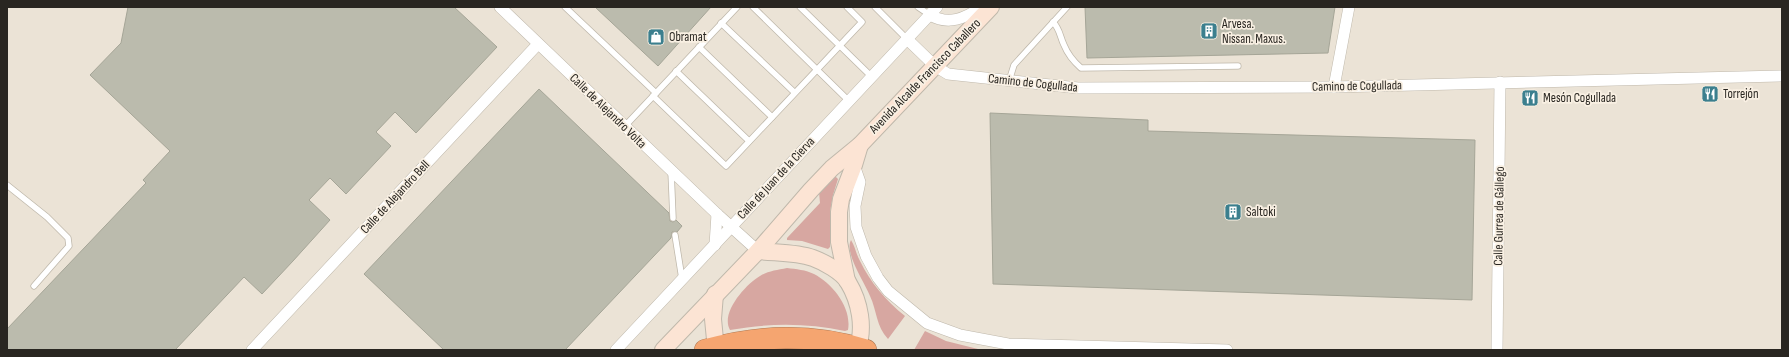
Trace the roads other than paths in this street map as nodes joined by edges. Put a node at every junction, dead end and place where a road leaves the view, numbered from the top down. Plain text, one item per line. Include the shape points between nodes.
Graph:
1 (500, 7) edge
2 (565, 7) edge
3 (737, 7) edge
4 (753, 7) edge
5 (800, 7) edge
6 (847, 7) edge
7 (875, 7) edge
8 (918, 7) edge
9 (982, 7) edge
10 (991, 7) edge
11 (1067, 7) edge
12 (1349, 7) edge
13 (934, 11) edge
14 (1053, 22) junction
15 (722, 23) junction
16 (907, 39) junction
17 (538, 44) junction
18 (839, 44) junction
19 (700, 47) junction
20 (935, 66) junction
21 (1238, 66) dead end
22 (816, 69) junction
23 (676, 72) junction
24 (1782, 76) edge
25 (872, 77) junction
26 (1009, 81) junction
27 (1500, 82) junction
28 (1334, 87) junction
29 (794, 92) junction
30 (655, 94) junction
31 (849, 101) junction
32 (772, 117) junction
33 (625, 126) junction
34 (749, 141) junction
35 (860, 145) junction
36 (854, 165) junction
37 (671, 171) junction
38 (7, 185) edge
39 (717, 214) junction
40 (673, 218) dead end
41 (731, 226) junction
42 (675, 235) dead end
43 (715, 245) junction
44 (758, 251) junction
45 (682, 279) junction
46 (847, 281) junction
47 (34, 286) dead end
48 (715, 294) junction
49 (1114, 347) junction
50 (712, 349) edge
51 (861, 349) edge
52 (252, 350) edge
53 (616, 350) edge
54 (663, 350) edge
55 (1103, 350) edge
56 (1227, 350) edge
57 (1497, 350) edge

1 - 17 street, Calle de Alejandro Volta
2 - 30 lane
3 - 15 lane
4 - 22 lane
5 - 18 lane
6 - 18 lane via 862,22
7 - 16 lane
8 - 13 lane
9 - 13 street via 967,16 951,21 937,19
10 - 20 main road, Avenida Alcalde Francisco Caballero
11 - 14 lane
12 - 28 street
13 - 16 street, Calle de Juan de la Cierva
14 - 21 lane via 1058,27 1072,60 1081,68
14 - 26 lane via 1014,65
15 - 19 lane
15 - 29 lane
16 - 20 street, Camino de Cogullada
16 - 25 street, Calle de Juan de la Cierva
17 - 33 street, Calle de Alejandro Volta
17 - 52 street, Calle de Alejandro Bell
18 - 22 lane
18 - 25 lane
19 - 23 lane
19 - 32 lane
20 - 26 street, Camino de Cogullada via 948,74
20 - 35 main road, Avenida Alcalde Francisco Caballero
22 - 29 lane
22 - 31 lane
23 - 30 lane
23 - 34 lane
24 - 27 street, Camino de Cogullada
25 - 31 street, Calle de Juan de la Cierva
26 - 28 street, Camino de Cogullada via 1078,88
27 - 28 street, Camino de Cogullada
27 - 57 street, Calle Gurrea de Gállego
29 - 32 lane
30 - 33 lane
30 - 34 lane via 726,166
31 - 41 street, Calle de Juan de la Cierva
32 - 34 lane
33 - 37 street, Calle de Alejandro Volta
35 - 36 main road, Avenida Alcalde Francisco Caballero
35 - 44 main road, Avenida Alcalde Francisco Caballero via 832,168
36 - 46 main road, Avenida Alcalde Francisco Caballero via 845,186 839,212 839,242
36 - 49 street via 860,182 855,206 856,227 866,256 888,290 921,319 937,328 996,343
37 - 39 street, Calle de Alejandro Volta
37 - 40 lane
38 - 47 lane via 47,217 70,242
39 - 41 street, Calle de Alejandro Volta
39 - 43 street
41 - 43 street, Calle de Juan de la Cierva
41 - 44 street, Calle de Alejandro Volta
42 - 45 lane
43 - 45 street, Calle de Juan de la Cierva
44 - 46 main road via 814,258
44 - 48 main road, Avenida Alcalde Francisco Caballero
45 - 53 street, Calle de Juan de la Cierva
46 - 51 main road, Avenida Alcalde Francisco Caballero via 859,310
48 - 50 main road
48 - 54 main road, Avenida Alcalde Francisco Caballero
49 - 55 street
49 - 56 street
50 - 51 highway via 754,339 788,337 818,339

